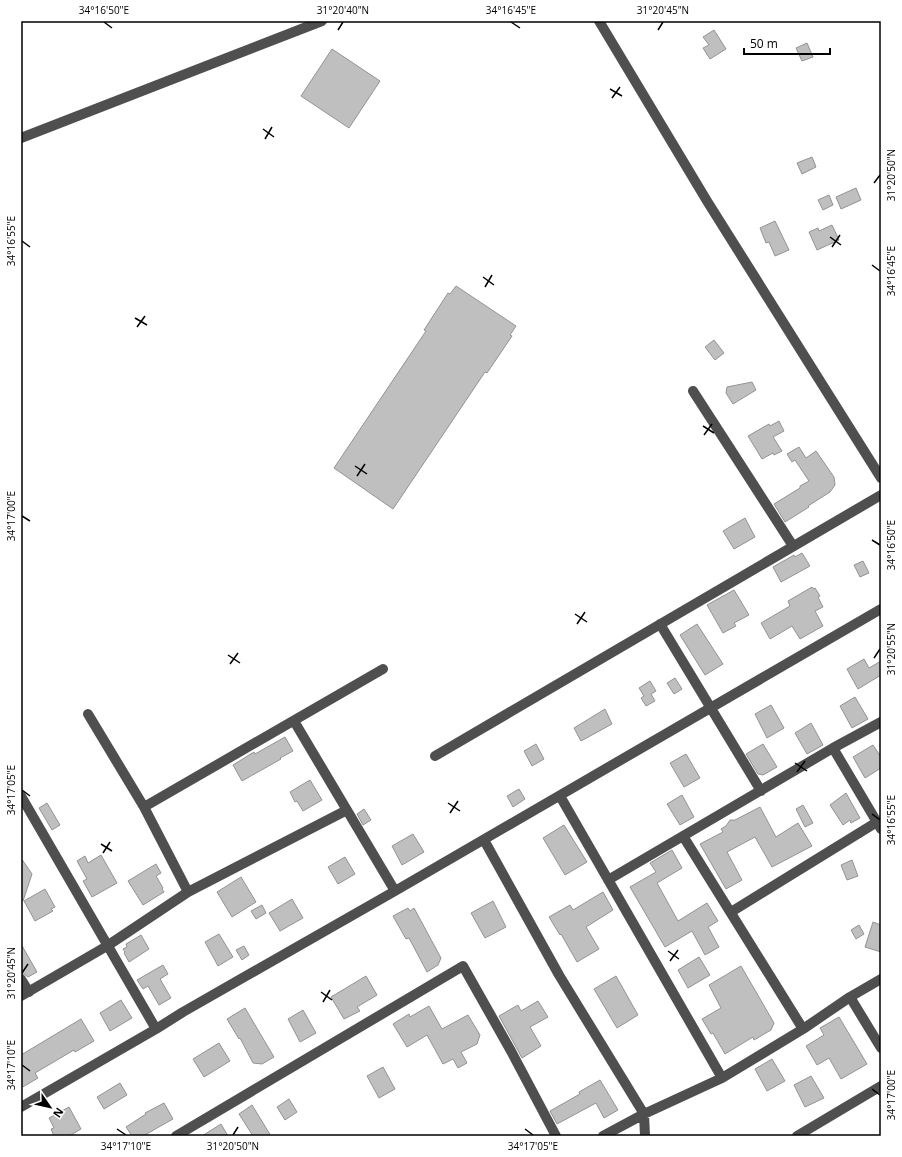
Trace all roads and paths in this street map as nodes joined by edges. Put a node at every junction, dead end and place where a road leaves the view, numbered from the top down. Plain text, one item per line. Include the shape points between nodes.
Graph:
1 (322, 21) edge
2 (599, 21) edge
3 (21, 138) edge
4 (693, 391) dead end
5 (881, 478) edge
6 (881, 495) edge
7 (793, 546) junction
8 (881, 609) edge
9 (660, 624) junction
10 (383, 669) dead end
11 (711, 708) junction
12 (88, 714) dead end
13 (294, 720) junction
14 (881, 722) edge
15 (833, 748) junction
16 (435, 756) dead end
17 (761, 791) junction
18 (21, 796) edge
19 (560, 796) junction
20 (144, 807) junction
21 (347, 810) junction
22 (879, 825) edge
23 (684, 836) junction
24 (484, 840) junction
25 (608, 880) junction
26 (188, 892) junction
27 (395, 892) junction
28 (731, 912) junction
29 (107, 946) junction
30 (21, 979) edge
31 (881, 979) edge
32 (25, 994) edge
33 (850, 997) junction
34 (156, 1029) junction
35 (803, 1029) junction
36 (881, 1048) edge
37 (722, 1078) junction
38 (881, 1086) edge
39 (21, 1107) edge
40 (644, 1114) junction
41 (807, 1133) edge
42 (176, 1136) edge
43 (556, 1136) edge
44 (603, 1136) edge
45 (645, 1136) edge
46 (797, 1136) edge

1 - 3 street
2 - 5 street via 707,201
4 - 7 street
6 - 7 street
7 - 9 street
8 - 11 street
9 - 11 street
9 - 16 street
10 - 13 street
11 - 17 street
11 - 19 street
12 - 20 street
13 - 20 street
13 - 21 street
14 - 15 street
15 - 17 street
15 - 22 street
17 - 23 street
18 - 29 street
19 - 24 street
19 - 25 street
20 - 26 street
21 - 26 street
21 - 27 street
22 - 28 street
23 - 25 street
23 - 28 street
24 - 27 street
24 - 40 street via 559,975
25 - 37 street
26 - 29 street
27 - 34 street
28 - 35 street
29 - 32 street
29 - 34 street
30 - 32 street
31 - 33 street
33 - 35 street
33 - 36 street
34 - 39 street
35 - 37 street
37 - 40 street
38 - 41 street
40 - 44 street
40 - 45 street
41 - 46 street
42 - 43 street via 463,966

